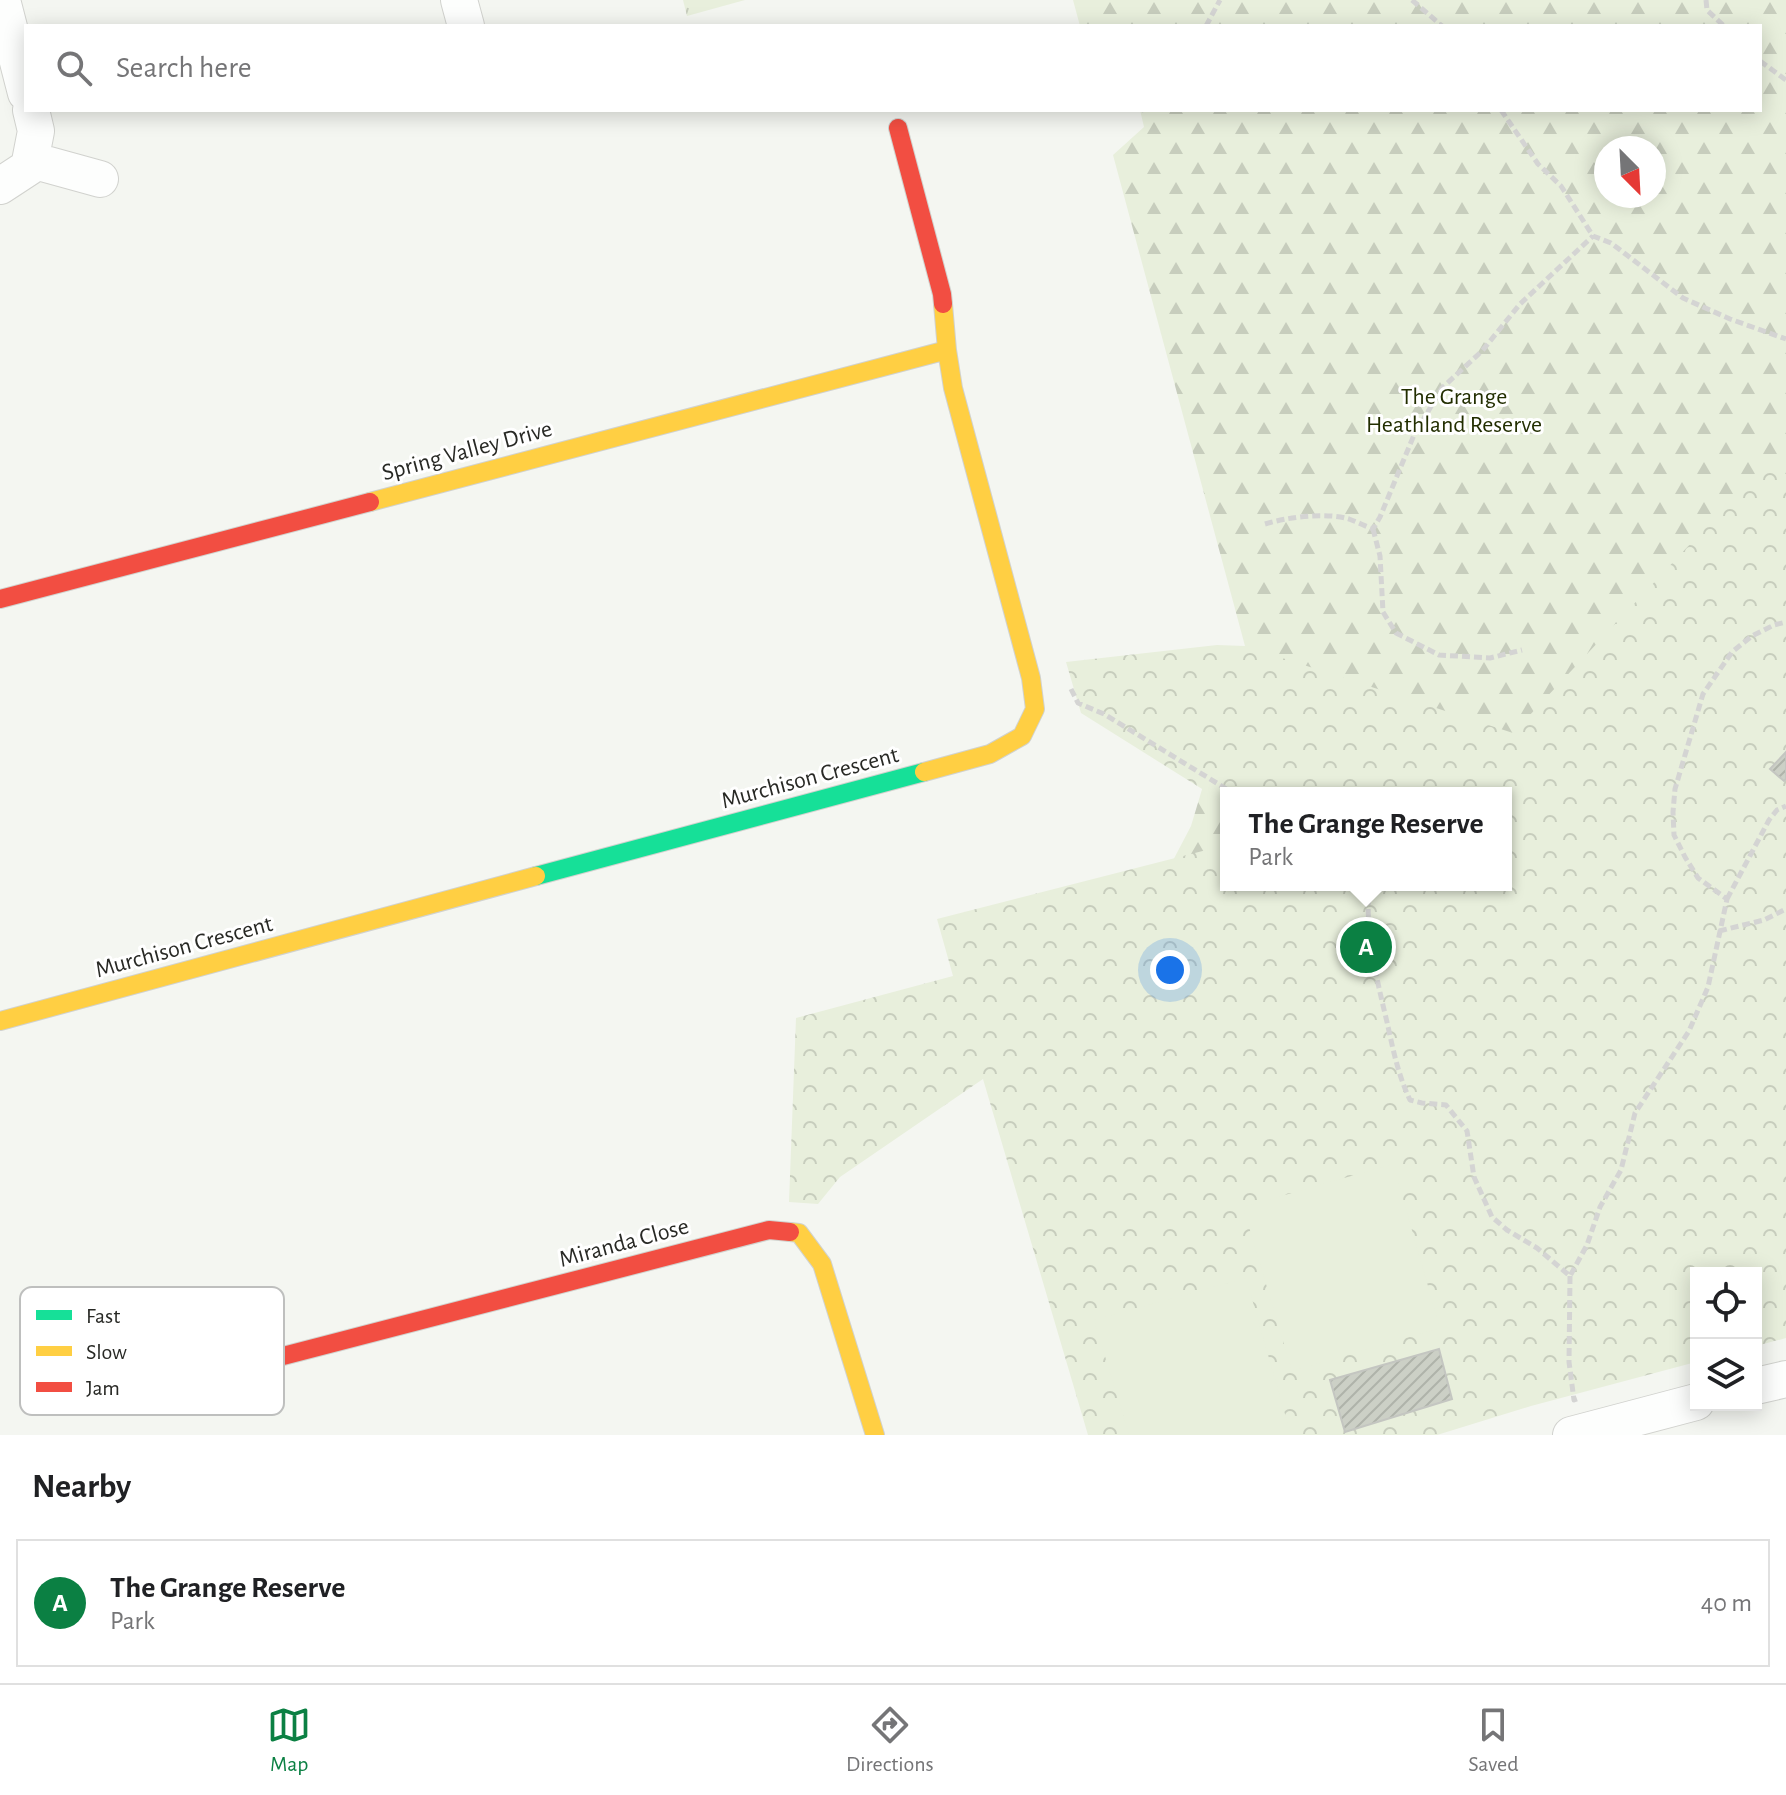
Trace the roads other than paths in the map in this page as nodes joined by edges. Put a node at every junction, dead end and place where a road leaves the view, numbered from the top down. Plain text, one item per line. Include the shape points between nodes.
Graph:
1 (2, 0) edge
2 (459, 0) edge
3 (465, 24) edge
4 (24, 85) edge
5 (31, 112) edge
6 (898, 128) dead end
7 (31, 160) junction
8 (100, 179) dead end
9 (0, 186) edge
10 (947, 350) junction
11 (0, 599) edge
12 (0, 1021) edge
13 (284, 1356) edge
14 (1786, 1379) edge
15 (1762, 1385) edge
16 (1690, 1404) edge
17 (875, 1435) edge
18 (1571, 1435) edge

1 - 4 street
2 - 3 street
5 - 7 street via 36,131
6 - 10 street, Murchison Crescent via 942,294
7 - 8 street
7 - 9 street via 29,167
10 - 11 street, Spring Valley Drive
10 - 12 street, Murchison Crescent via 1031,678 1035,709 1022,736 990,754
13 - 17 street, Miranda Close via 769,1230 799,1233 822,1264
14 - 15 street
16 - 18 street

